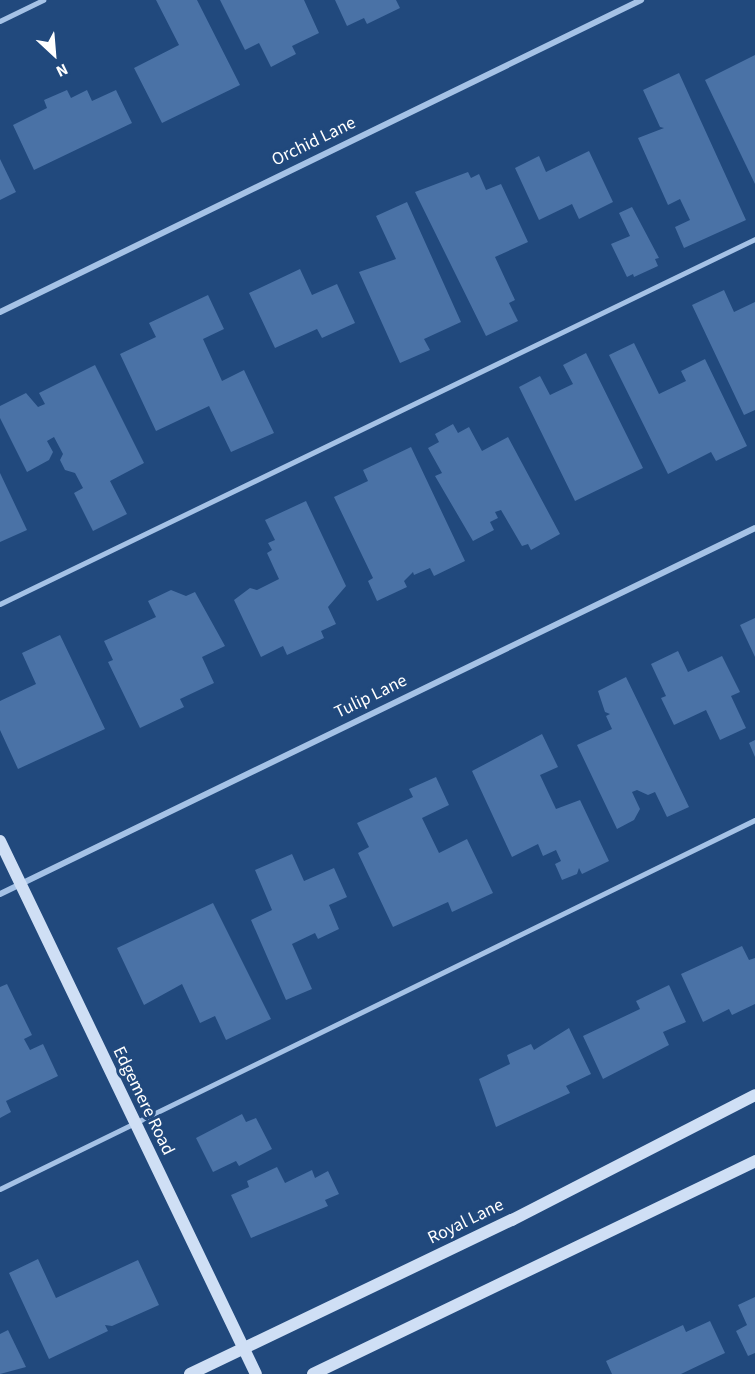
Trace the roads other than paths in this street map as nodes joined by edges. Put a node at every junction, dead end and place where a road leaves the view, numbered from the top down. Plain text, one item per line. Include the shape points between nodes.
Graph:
1 (43, 0) edge
2 (641, 0) edge
3 (0, 21) edge
4 (755, 239) edge
5 (0, 312) edge
6 (755, 528) edge
7 (0, 604) edge
8 (755, 820) edge
9 (0, 841) edge
10 (20, 884) junction
11 (0, 894) edge
12 (755, 1095) edge
13 (134, 1124) junction
14 (755, 1161) edge
15 (0, 1189) edge
16 (244, 1349) junction
17 (190, 1374) edge
18 (256, 1374) edge
19 (313, 1374) edge

1 - 3 lane
2 - 5 street, Orchid Lane
4 - 7 lane
6 - 10 street, Tulip Lane
8 - 13 lane
9 - 10 main road, Edgemere Road
10 - 11 street, Tulip Lane
10 - 13 main road, Edgemere Road
12 - 16 main road, Royal Lane via 512,1220
13 - 15 lane
13 - 16 main road, Edgemere Road
14 - 19 main road
16 - 17 main road, Royal Lane
16 - 18 main road, Edgemere Road

